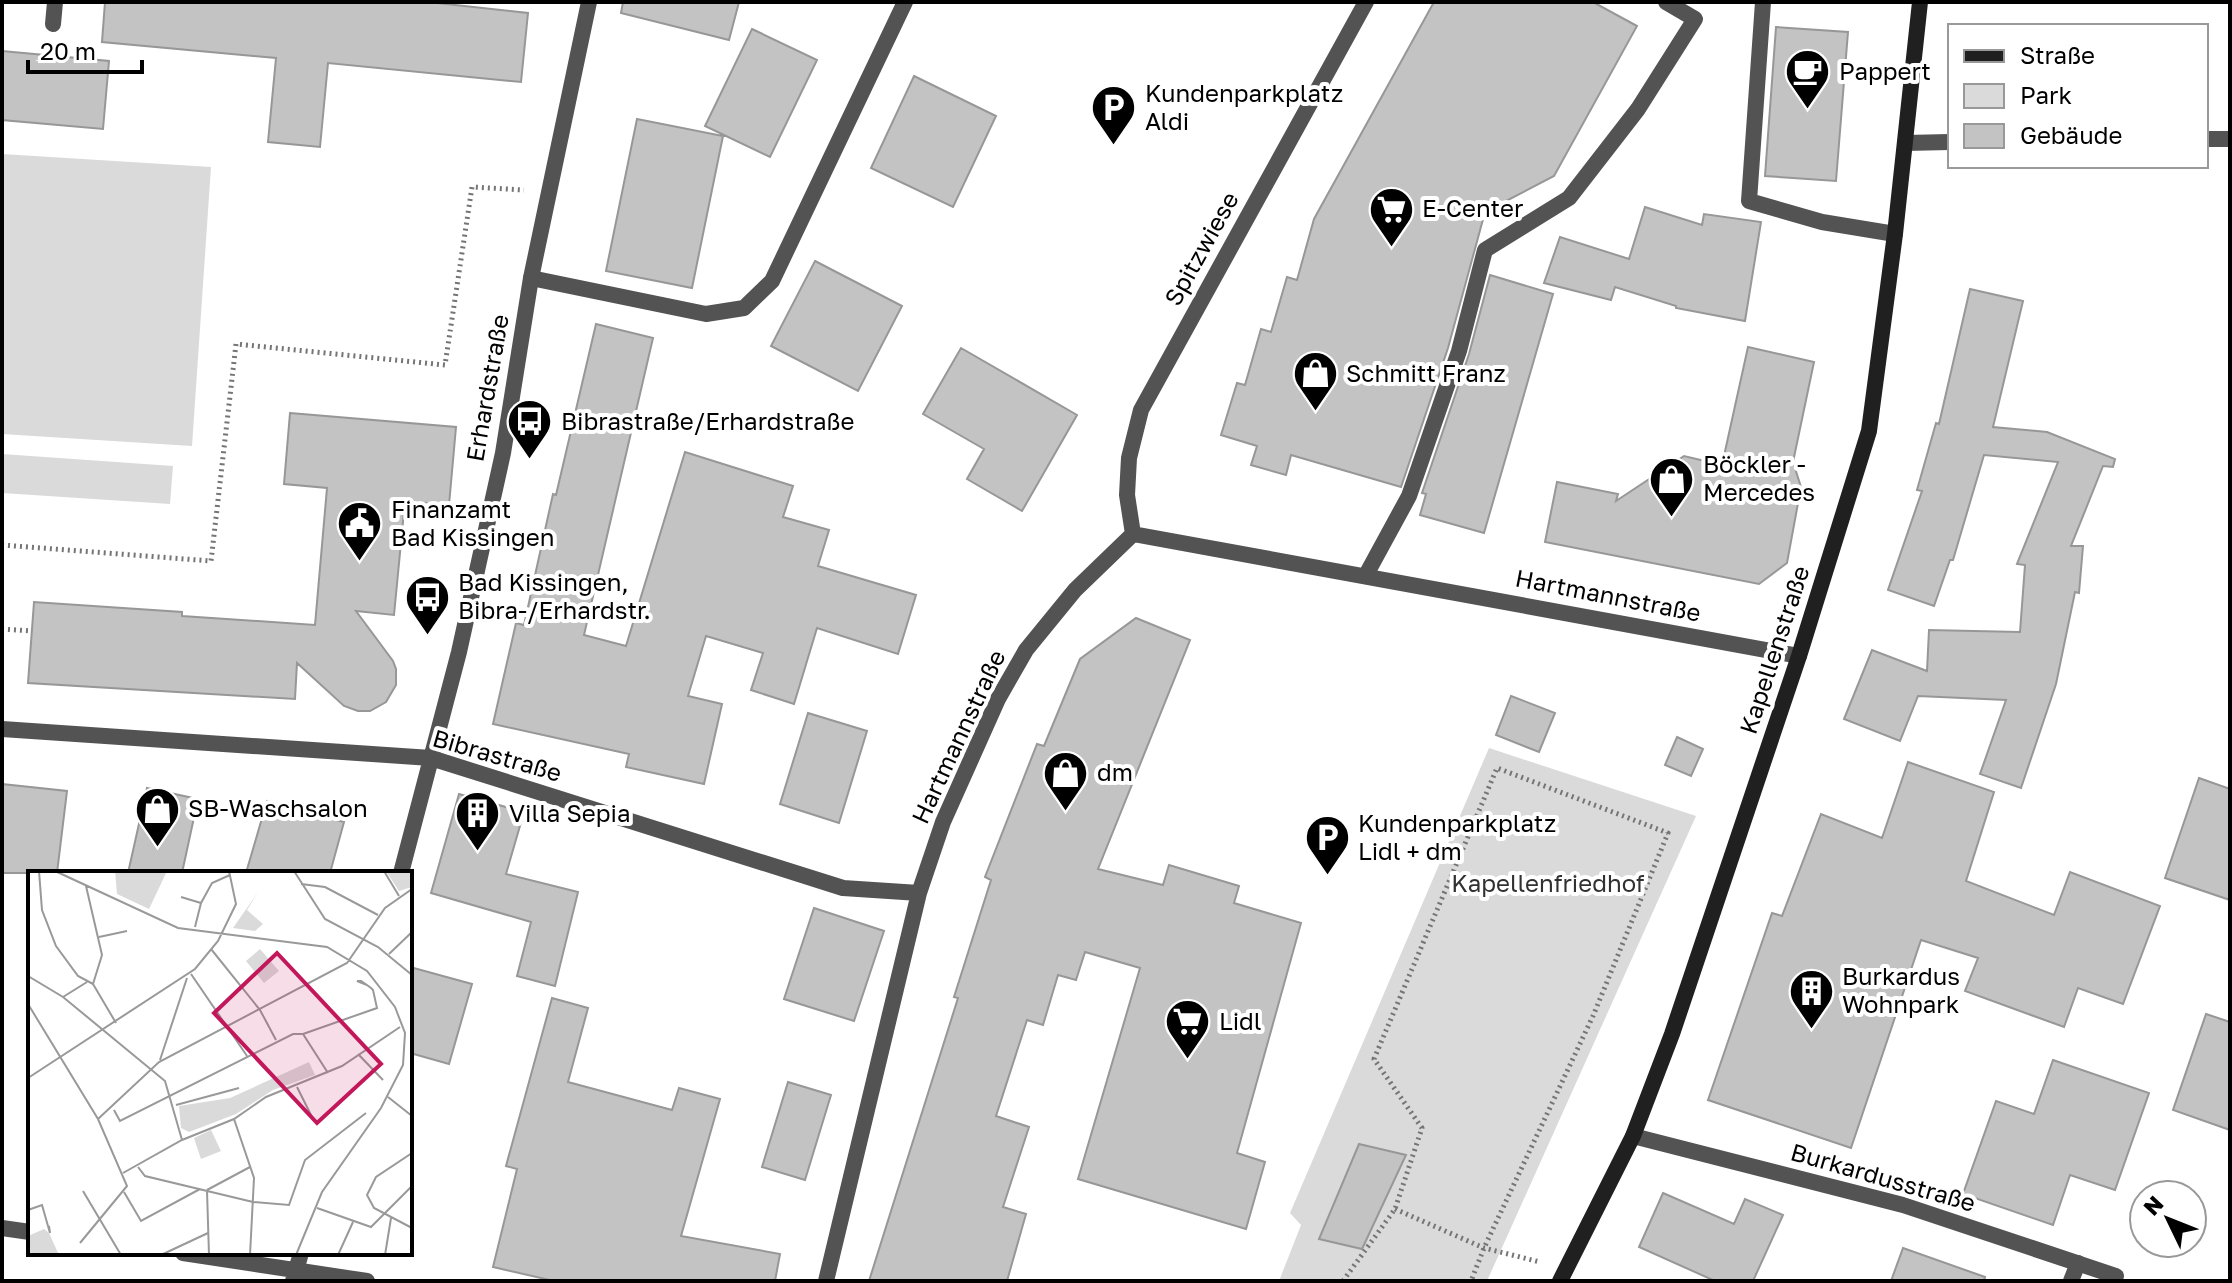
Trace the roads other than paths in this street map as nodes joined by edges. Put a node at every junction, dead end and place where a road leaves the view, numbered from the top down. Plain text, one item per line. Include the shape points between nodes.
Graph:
1 (55, 2) edge
2 (589, 2) edge
3 (905, 2) edge
4 (1366, 2) edge
5 (1666, 2) edge
6 (1763, 2) edge
7 (1920, 2) edge
8 (53, 24) dead end
9 (2208, 139) edge
10 (2230, 139) edge
11 (1948, 142) edge
12 (1905, 143) junction
13 (1895, 234) junction
14 (531, 278) junction
15 (1133, 534) junction
16 (1366, 575) junction
17 (1799, 656) junction
18 (2, 729) edge
19 (431, 758) junction
20 (402, 871) edge
21 (919, 893) junction
22 (1633, 1136) junction
23 (2, 1228) edge
24 (28, 1232) edge
25 (198, 1255) edge
26 (2078, 1263) junction
27 (297, 1268) edge
28 (1563, 1275) edge
29 (2116, 1276) dead end
30 (367, 1281) edge
31 (826, 1281) edge
32 (2071, 1281) edge

1 - 8 street
2 - 14 street, Erhardstraße
3 - 14 street via 772,281 744,308 706,314
4 - 15 street, Spitzwiese via 1141,410 1129,458
5 - 16 street via 1695,19 1638,109 1569,198 1485,250 1459,351 1409,496
6 - 13 street via 1749,201 1822,222
7 - 12 street, Kapellenstraße
9 - 10 street
11 - 12 street
12 - 13 street, Kapellenstraße
13 - 17 street, Kapellenstraße via 1869,431
14 - 19 street, Erhardstraße via 503,453
15 - 16 street, Hartmannstraße
15 - 21 street, Hartmannstraße via 1075,590 1026,650 971,755
16 - 17 street, Hartmannstraße
17 - 22 street, Kapellenstraße
18 - 19 street, Bibrastraße
19 - 20 street, Erhardstraße
19 - 21 street, Bibrastraße via 843,888
21 - 31 street, Hartmannstraße
22 - 26 street, Burkardusstraße via 1903,1205
22 - 28 street, Kapellenstraße
23 - 24 street
25 - 27 street
26 - 29 street, Burkardusstraße
26 - 32 street
27 - 30 street

